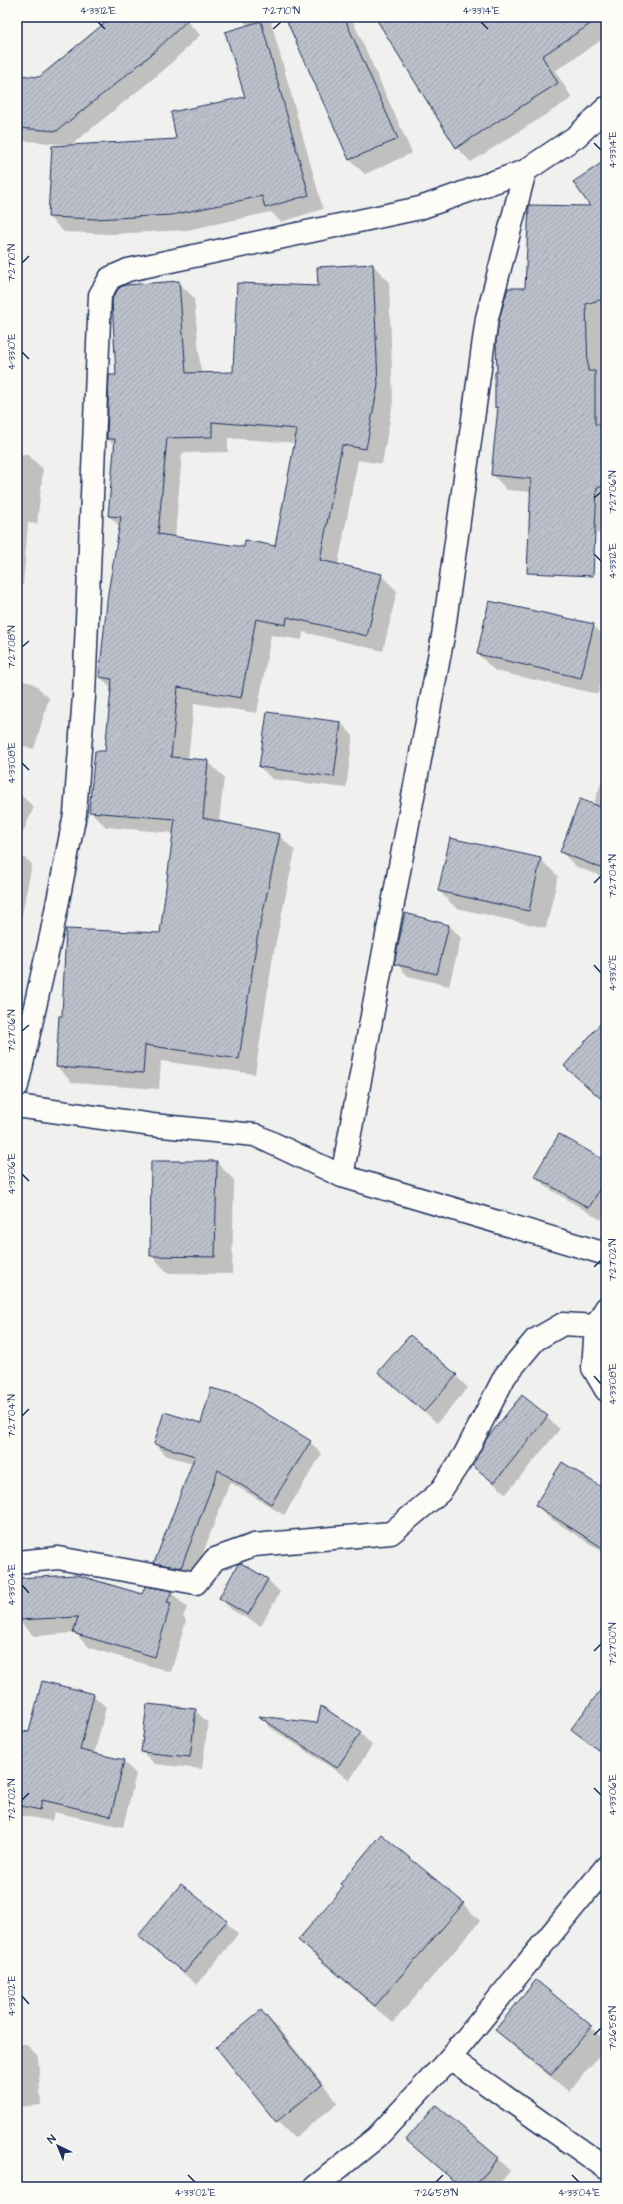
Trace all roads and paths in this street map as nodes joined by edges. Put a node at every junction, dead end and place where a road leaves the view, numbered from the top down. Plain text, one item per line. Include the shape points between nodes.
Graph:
1 (606, 108) edge
2 (525, 171) junction
3 (17, 1086) edge
4 (17, 1106) edge
5 (342, 1176) junction
6 (606, 1254) edge
7 (601, 1317) edge
8 (606, 1390) edge
9 (17, 1562) edge
10 (606, 1867) edge
11 (450, 2058) junction
12 (606, 2168) edge
13 (315, 2187) edge

1 - 2 street via 577,136
2 - 3 street via 420,208 128,270 110,278 100,295 84,696 75,814
2 - 5 street via 488,318 443,636
4 - 5 street via 152,1125 254,1134
5 - 6 street
7 - 8 street via 593,1368
7 - 9 street via 563,1324 535,1340 506,1376 465,1454 440,1492 392,1533 254,1545 215,1559 196,1583 58,1558
10 - 11 street
11 - 12 street
11 - 13 street via 377,2137

